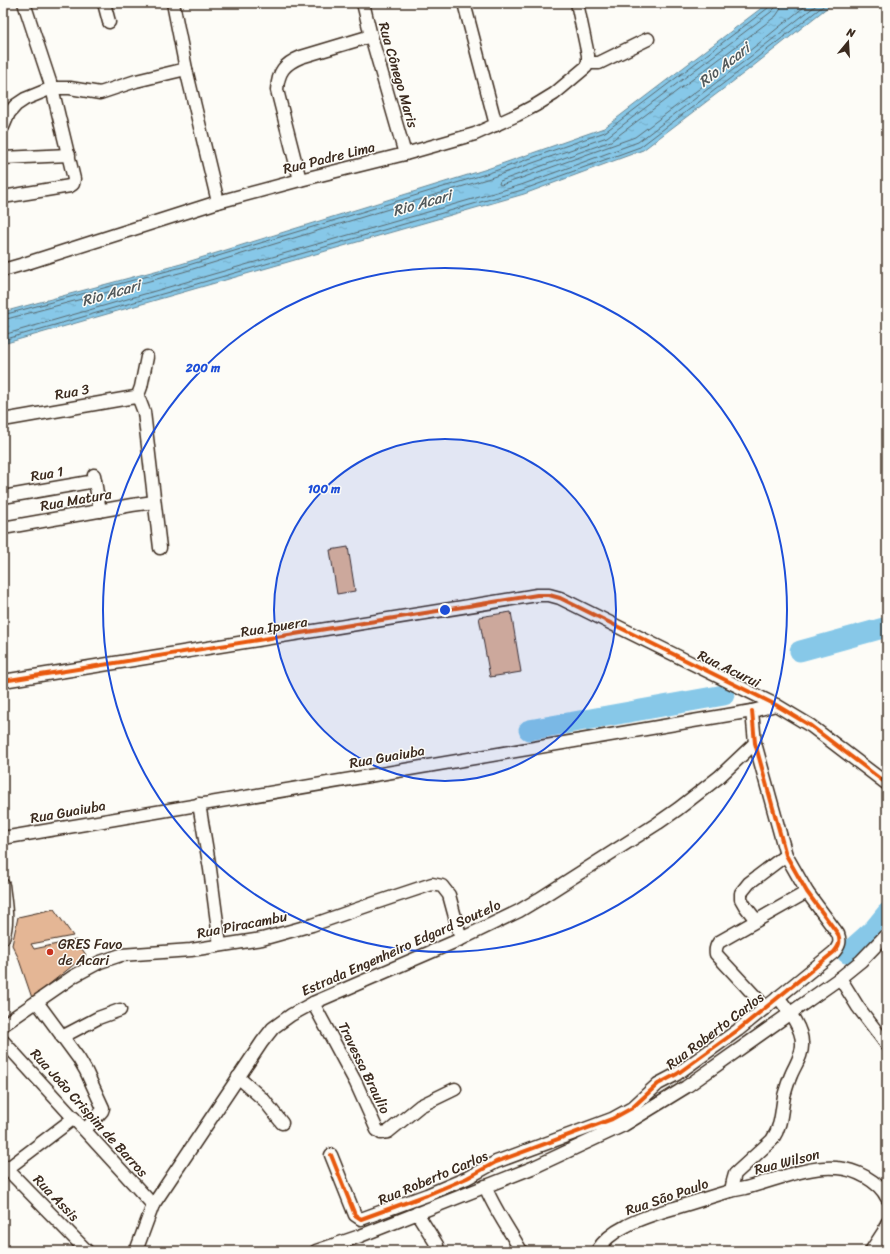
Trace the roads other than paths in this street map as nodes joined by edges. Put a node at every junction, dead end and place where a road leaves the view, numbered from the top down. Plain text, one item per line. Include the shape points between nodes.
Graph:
1 (24, 3) edge
2 (104, 3) edge
3 (173, 3) edge
4 (363, 3) edge
5 (464, 3) edge
6 (577, 3) edge
7 (110, 22) dead end
8 (371, 36) junction
9 (648, 39) dead end
10 (588, 62) junction
11 (186, 69) junction
12 (52, 88) junction
13 (496, 125) junction
14 (3, 127) edge
15 (405, 154) junction
16 (69, 155) junction
17 (3, 158) edge
18 (300, 180) junction
19 (3, 197) edge
20 (218, 202) junction
21 (3, 270) edge
22 (147, 357) dead end
23 (140, 401) junction
24 (3, 420) edge
25 (3, 497) edge
26 (154, 502) junction
27 (100, 511) junction
28 (3, 528) edge
29 (160, 548) dead end
30 (548, 595) joint
31 (3, 681) edge
32 (776, 705) junction
33 (752, 711) junction
34 (755, 743) junction
35 (887, 784) edge
36 (199, 804) junction
37 (3, 838) edge
38 (786, 855) junction
39 (3, 886) edge
40 (807, 892) junction
41 (756, 920) junction
42 (887, 934) edge
43 (3, 938) edge
44 (461, 939) junction
45 (220, 945) junction
46 (840, 978) junction
47 (778, 997) junction
48 (37, 1002) junction
49 (313, 1003) junction
50 (766, 1008) junction
51 (120, 1010) dead end
52 (790, 1013) junction
53 (3, 1025) edge
54 (62, 1037) junction
55 (3, 1042) edge
56 (887, 1045) edge
57 (238, 1077) junction
58 (455, 1090) dead end
59 (74, 1118) junction
60 (282, 1123) dead end
61 (84, 1130) junction
62 (556, 1140) junction
63 (526, 1151) junction
64 (563, 1154) junction
65 (330, 1155) dead end
66 (532, 1168) junction
67 (4, 1169) edge
68 (485, 1186) junction
69 (731, 1191) junction
70 (428, 1195) junction
71 (887, 1198) edge
72 (153, 1205) junction
73 (431, 1207) junction
74 (417, 1212) junction
75 (887, 1223) edge
76 (87, 1251) edge
77 (136, 1251) edge
78 (316, 1251) edge
79 (437, 1251) edge
80 (521, 1251) edge
81 (597, 1251) edge
82 (871, 1251) edge

1 - 12 street
2 - 7 street
3 - 11 street
4 - 8 street, Rua Cônego Maris
5 - 13 street
6 - 10 street
8 - 15 street, Rua Cônego Maris
8 - 18 street via 292,61 280,74 277,90
9 - 10 street via 599,63
10 - 13 street, Rua Padre Lima via 554,94
11 - 12 street via 100,93
11 - 20 street
12 - 14 street via 16,105
12 - 16 street
13 - 15 street, Rua Padre Lima via 475,134
15 - 18 street, Rua Padre Lima
16 - 17 street
16 - 19 street via 74,179 71,185
18 - 20 street, Rua Padre Lima
20 - 21 street, Rua Padre Lima
22 - 23 street
23 - 24 street, Rua 3 via 129,398
23 - 26 street via 144,412
25 - 27 street, Rua 1 via 95,478
26 - 27 street, Rua Matura
26 - 29 street
27 - 28 street, Rua Matura
30 - 31 street, Rua Ipuera
30 - 32 street, Rua Acurui via 560,598
32 - 33 street, Rua Guaiuba
32 - 35 street, Rua Acurui via 811,726
33 - 34 street, Rua Roberto Carlos
33 - 36 street, Rua Guaiuba
34 - 38 street, Rua Roberto Carlos
34 - 44 street, Estrada Engenheiro Edgard Soutelo via 719,777 658,823 525,907
36 - 37 street, Rua Guaiuba
36 - 45 street
38 - 40 street, Rua Roberto Carlos
38 - 41 street via 749,883 741,893 741,899
39 - 43 street via 7,915
40 - 41 street
40 - 47 street, Rua Roberto Carlos via 838,934 840,944 834,952
41 - 50 street via 719,942 715,950 719,958
42 - 46 street
44 - 45 street, Rua Piracambu via 449,895 442,886 432,884 312,925 262,939
44 - 49 street, Estrada Engenheiro Edgard Soutelo
45 - 48 street, Rua Piracambu via 114,957 74,976
46 - 52 street
46 - 56 street
47 - 50 street, Rua Roberto Carlos
47 - 52 street
48 - 53 street, Rua Piracambu
48 - 54 street
49 - 57 street, Estrada Engenheiro Edgard Soutelo via 273,1028
49 - 58 street, Travessa Braulio via 356,1083 377,1130 381,1133 388,1132 420,1106
50 - 62 street, Rua Roberto Carlos via 677,1074 658,1084 632,1108 612,1119
51 - 54 street via 98,1018
52 - 64 street via 659,1104 624,1125
52 - 69 street via 800,1033 802,1050 784,1096 780,1125 772,1140 735,1174
54 - 61 street via 86,1071 103,1108
55 - 59 street, Rua Joāo Crispim de Barros
57 - 60 street via 264,1100
57 - 72 street, Estrada Engenheiro Edgard Soutelo
59 - 61 street, Rua Joāo Crispim de Barros
59 - 67 street
61 - 72 street, Rua Joāo Crispim de Barros
62 - 63 street, Rua Roberto Carlos
62 - 64 street
63 - 66 street
63 - 70 street, Rua Roberto Carlos via 496,1162
64 - 66 street
65 - 70 street, Rua Roberto Carlos via 355,1215 361,1220
66 - 68 street
67 - 76 street, Rua Assis
68 - 73 street
68 - 80 street via 490,1200
69 - 71 street, Rua Wilson via 823,1168 838,1168 851,1170 868,1179 880,1188
69 - 81 street, Rua Sāo Paulo via 661,1212 628,1225 602,1243
70 - 73 street
72 - 77 street, Estrada Engenheiro Edgard Soutelo
73 - 74 street
74 - 78 street
74 - 79 street via 437,1245
75 - 82 street

